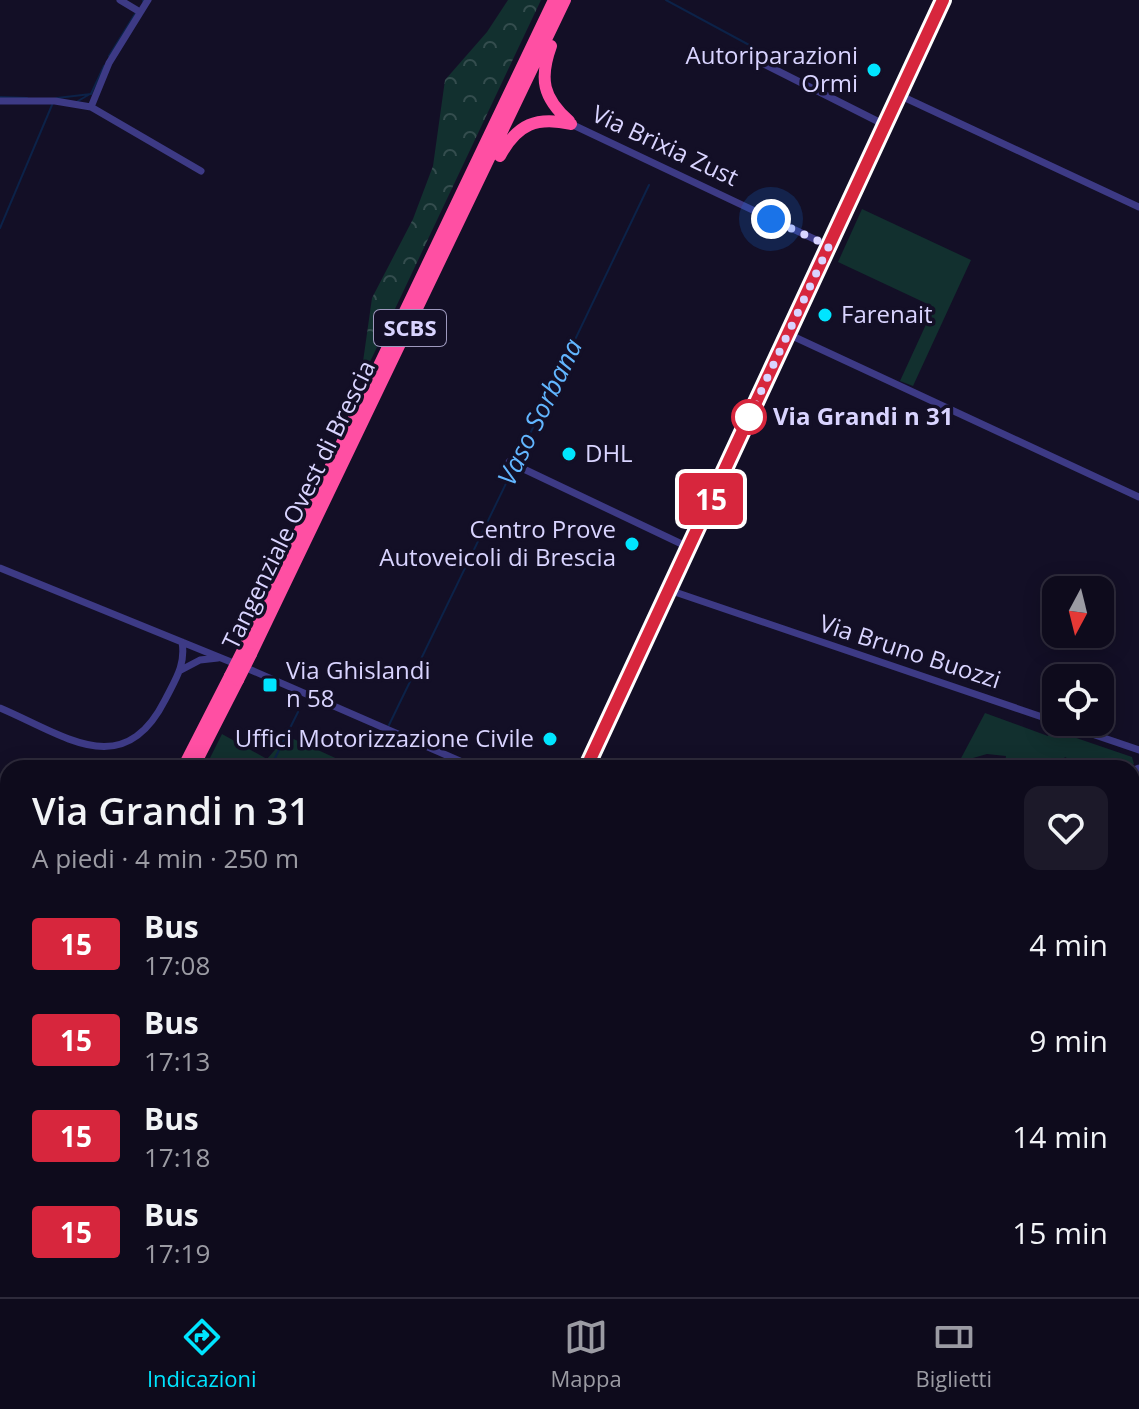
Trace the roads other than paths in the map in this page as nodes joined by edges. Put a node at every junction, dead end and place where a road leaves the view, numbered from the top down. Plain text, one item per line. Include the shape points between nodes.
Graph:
1 (120, 0) edge
2 (148, 0) edge
3 (554, 0) edge
4 (567, 0) edge
5 (943, 0) edge
6 (140, 12) junction
7 (760, 62) dead end
8 (899, 95) junction
9 (0, 101) edge
10 (91, 107) junction
11 (571, 124) junction
12 (885, 125) junction
13 (201, 171) dead end
14 (1139, 207) edge
15 (458, 228) junction
16 (829, 246) junction
17 (788, 334) junction
18 (509, 462) dead end
19 (1139, 497) edge
20 (688, 547) junction
21 (0, 568) edge
22 (669, 590) junction
23 (182, 642) junction
24 (247, 652) junction
25 (181, 670) junction
26 (251, 670) dead end
27 (234, 678) junction
28 (0, 708) edge
29 (1139, 750) edge
30 (188, 760) edge
31 (197, 760) edge
32 (458, 760) edge
33 (590, 760) edge

1 - 6 street
2 - 6 street
3 - 24 highway, Tangenziale Ovest di Brescia / SCBS
4 - 11 highway via 543,79 549,101
4 - 15 highway, Tangenziale Ovest di Brescia / SCBS
5 - 8 street
6 - 10 street via 109,63
7 - 12 street
8 - 12 street
8 - 14 street
9 - 10 street
10 - 13 street
11 - 15 highway via 542,119 522,126
11 - 16 street, Via Brixia Zust
12 - 16 street
15 - 24 highway, Tangenziale Ovest di Brescia / SCBS
16 - 17 street
17 - 19 street
17 - 20 street
18 - 20 street
20 - 22 street
21 - 23 street
22 - 29 street, Via Bruno Buozzi
22 - 33 street
23 - 25 street
23 - 25 street via 228,661 200,660
24 - 27 highway, Tangenziale Ovest di Brescia / SCBS, bridge
25 - 28 street via 153,724 120,747 86,744
26 - 32 street
27 - 30 highway, Tangenziale Ovest di Brescia / SCBS
27 - 31 highway, Tangenziale Ovest di Brescia / SCBS

